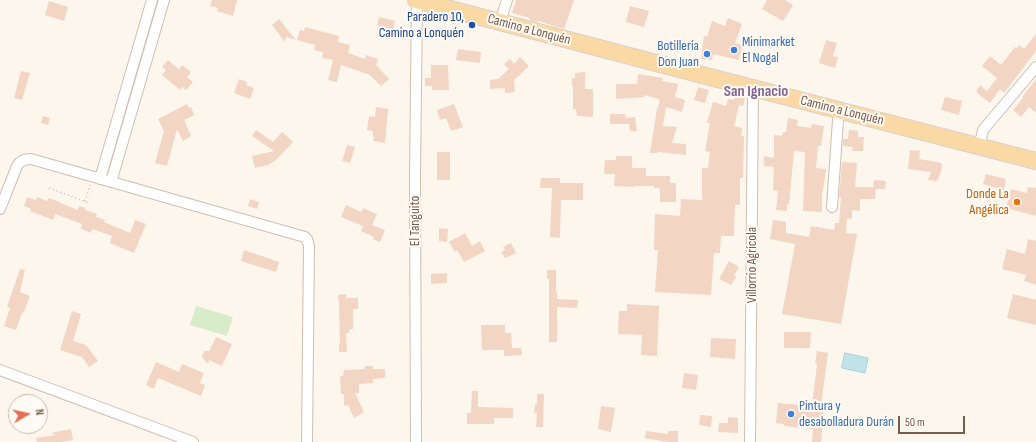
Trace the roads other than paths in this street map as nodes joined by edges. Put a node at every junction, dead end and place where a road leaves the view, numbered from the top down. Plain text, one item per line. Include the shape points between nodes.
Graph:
1 (152, 0) edge
2 (164, 0) edge
3 (416, 0) edge
4 (507, 0) edge
5 (500, 22) junction
6 (1036, 67) edge
7 (753, 88) junction
8 (841, 111) junction
9 (979, 147) junction
10 (1036, 161) edge
11 (96, 178) junction
12 (111, 182) junction
13 (832, 207) dead end
14 (0, 209) edge
15 (0, 370) edge
16 (193, 442) edge
17 (307, 442) edge
18 (416, 442) edge
19 (421, 442) edge
20 (750, 442) edge

1 - 11 street
2 - 12 street
3 - 5 main road, Camino a Lonquén
3 - 18 street, El Tanguito
4 - 5 street
5 - 7 main road, Camino a Lonquén
6 - 9 street via 983,130
7 - 8 main road, Camino a Lonquén
7 - 20 street, Villorrio Agrícola
8 - 9 main road, Camino a Lonquén
8 - 13 street via 838,120
9 - 10 main road, Camino a Lonquén
11 - 12 street
11 - 14 street via 27,159 17,166
12 - 17 street via 307,239
15 - 16 street
18 - 19 street

